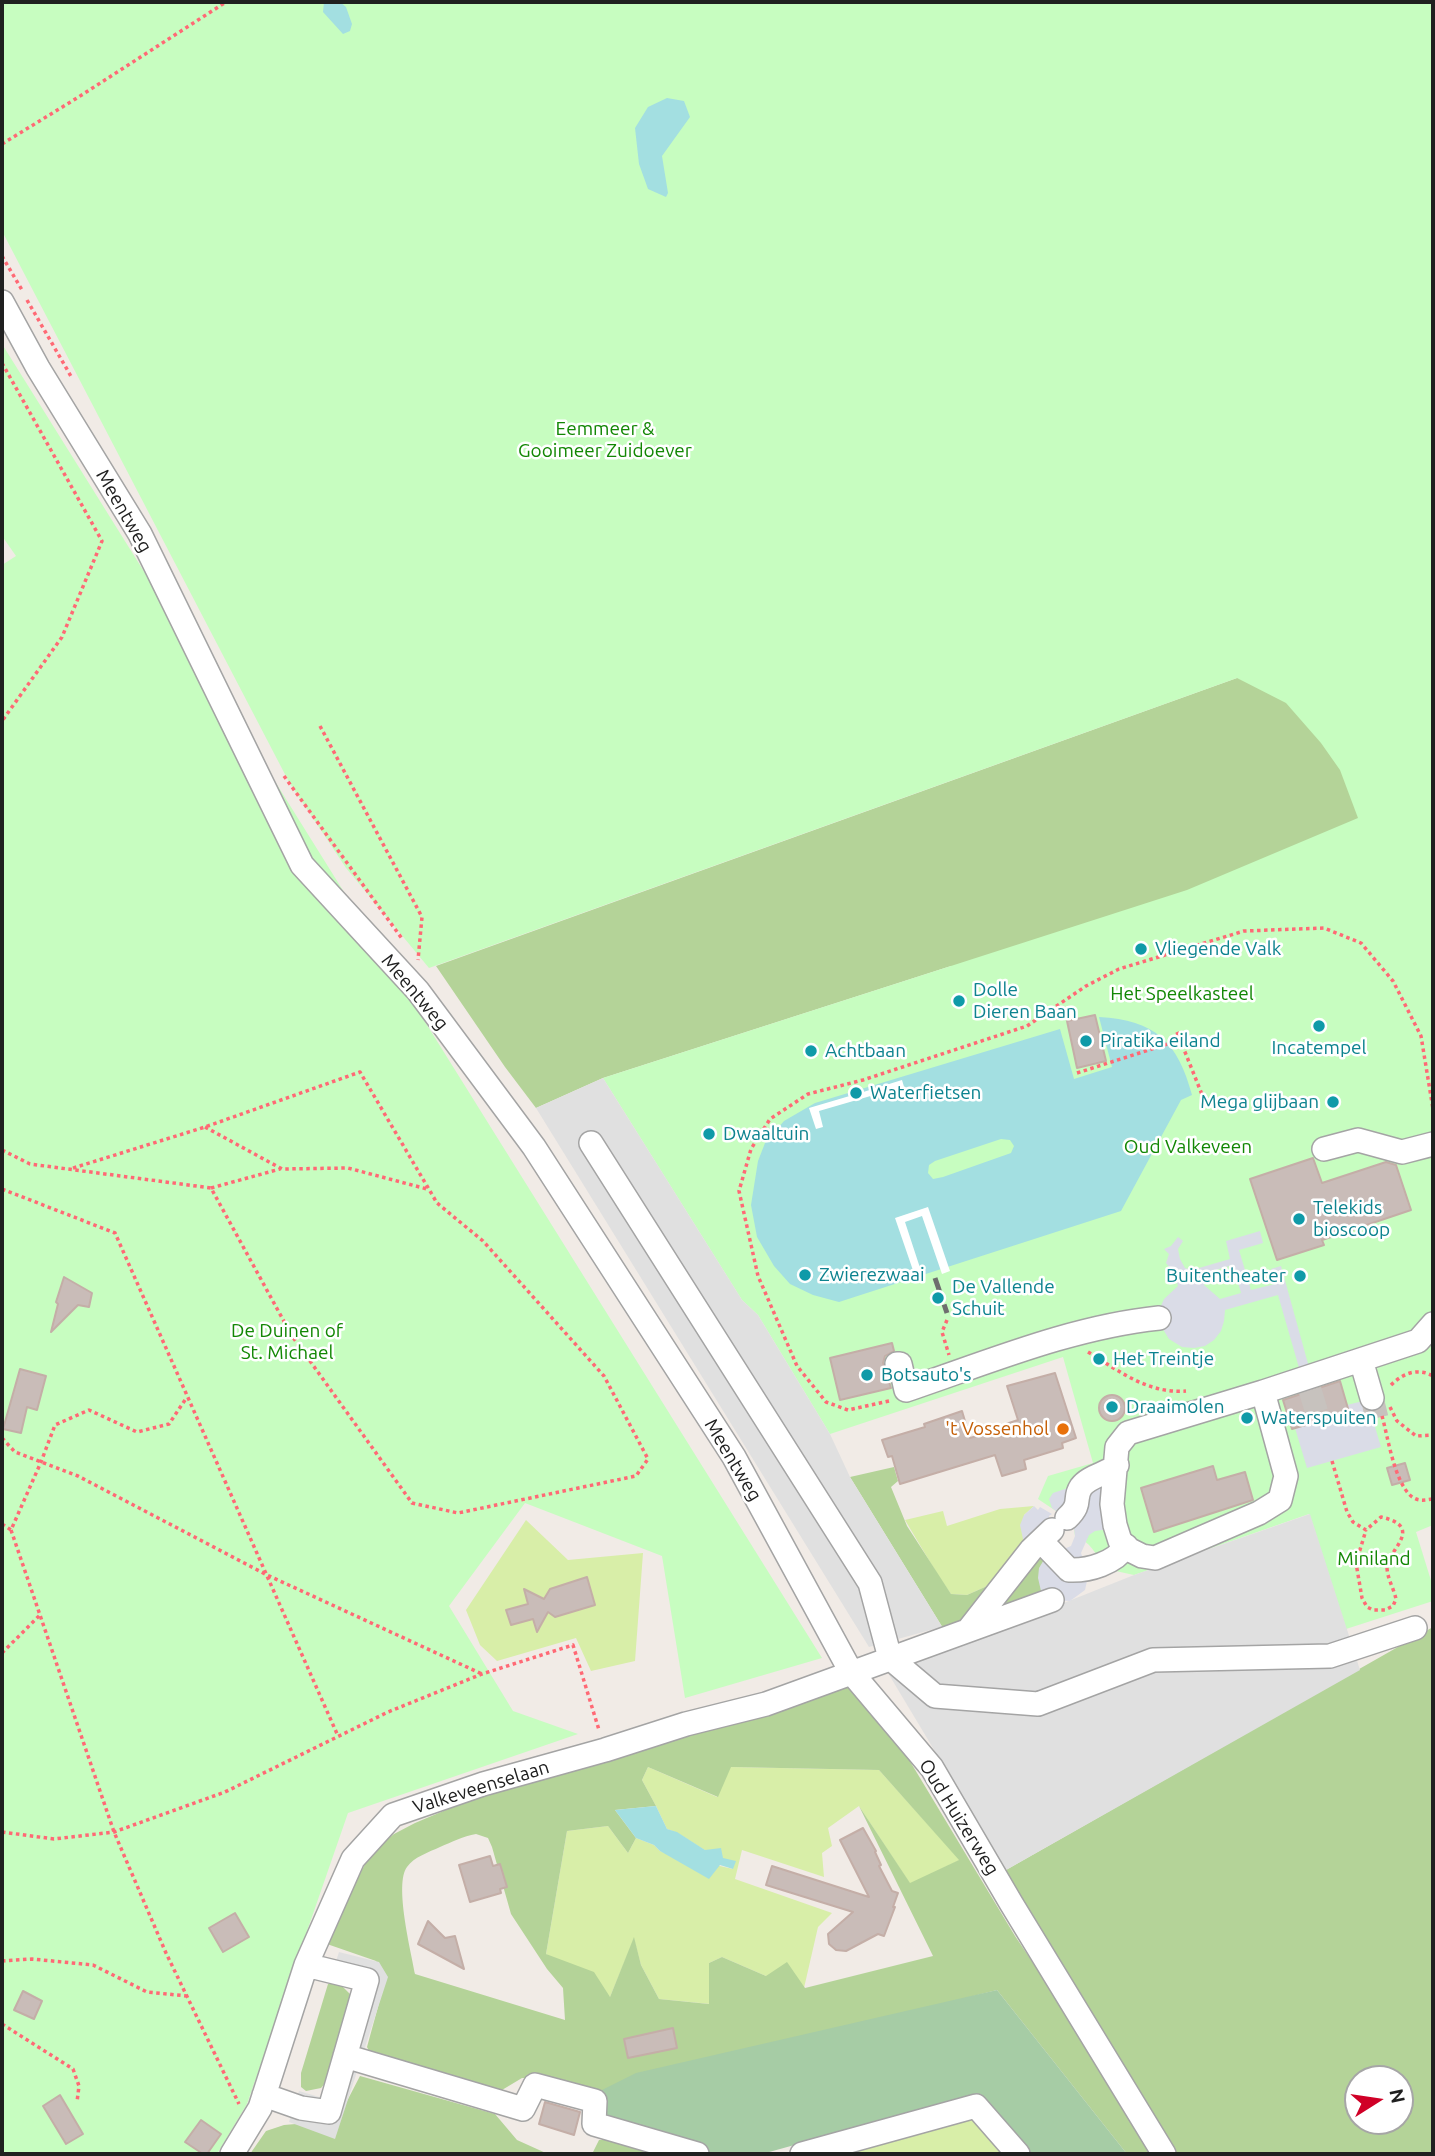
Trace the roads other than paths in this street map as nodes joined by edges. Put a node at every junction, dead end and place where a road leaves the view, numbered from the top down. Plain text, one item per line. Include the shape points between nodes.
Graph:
1 (2, 302) edge
2 (591, 1143) dead end
3 (1433, 1144) edge
4 (1324, 1149) dead end
5 (1160, 1318) dead end
6 (1433, 1324) edge
7 (1362, 1360) junction
8 (897, 1364) dead end
9 (1263, 1392) junction
10 (1383, 1401) tunnel mouth
11 (1117, 1465) junction
12 (1053, 1530) junction
13 (1126, 1546) junction
14 (1052, 1600) dead end
15 (1415, 1628) dead end
16 (969, 1629) junction
17 (890, 1658) junction
18 (851, 1672) junction
19 (306, 1965) junction
20 (345, 2056) junction
21 (264, 2095) junction
22 (232, 2154) edge
23 (697, 2154) edge
24 (802, 2154) edge
25 (1018, 2154) edge
26 (1164, 2154) edge

1 - 18 street, Meentweg via 140,534 302,865 418,991 534,1147 734,1457
2 - 17 street via 870,1583
3 - 4 street via 1402,1153 1358,1140
5 - 8 street via 1107,1325 1053,1340 906,1390
6 - 7 street via 1418,1341
7 - 9 street
7 - 10 street
9 - 11 street via 1128,1433 1117,1447
9 - 13 street via 1286,1476 1280,1500 1155,1558
11 - 12 street via 1080,1488 1076,1509
11 - 13 street via 1112,1504 1117,1533
12 - 13 street via 1069,1570 1113,1559
12 - 16 street via 1031,1550
14 - 16 street
15 - 17 street via 1330,1656 1153,1660 1038,1704 935,1696
16 - 17 street
17 - 18 street
18 - 19 street, Valkeveenselaan via 766,1704 483,1784 393,1815 353,1859
18 - 26 street, Oud Huizerweg via 932,1768
19 - 20 street via 367,1980
19 - 21 street, Valkeveenselaan
20 - 21 street via 329,2112
20 - 23 street via 523,2109 535,2085 595,2101 594,2124
21 - 22 street, Valkeveenselaan
24 - 25 street via 976,2106

